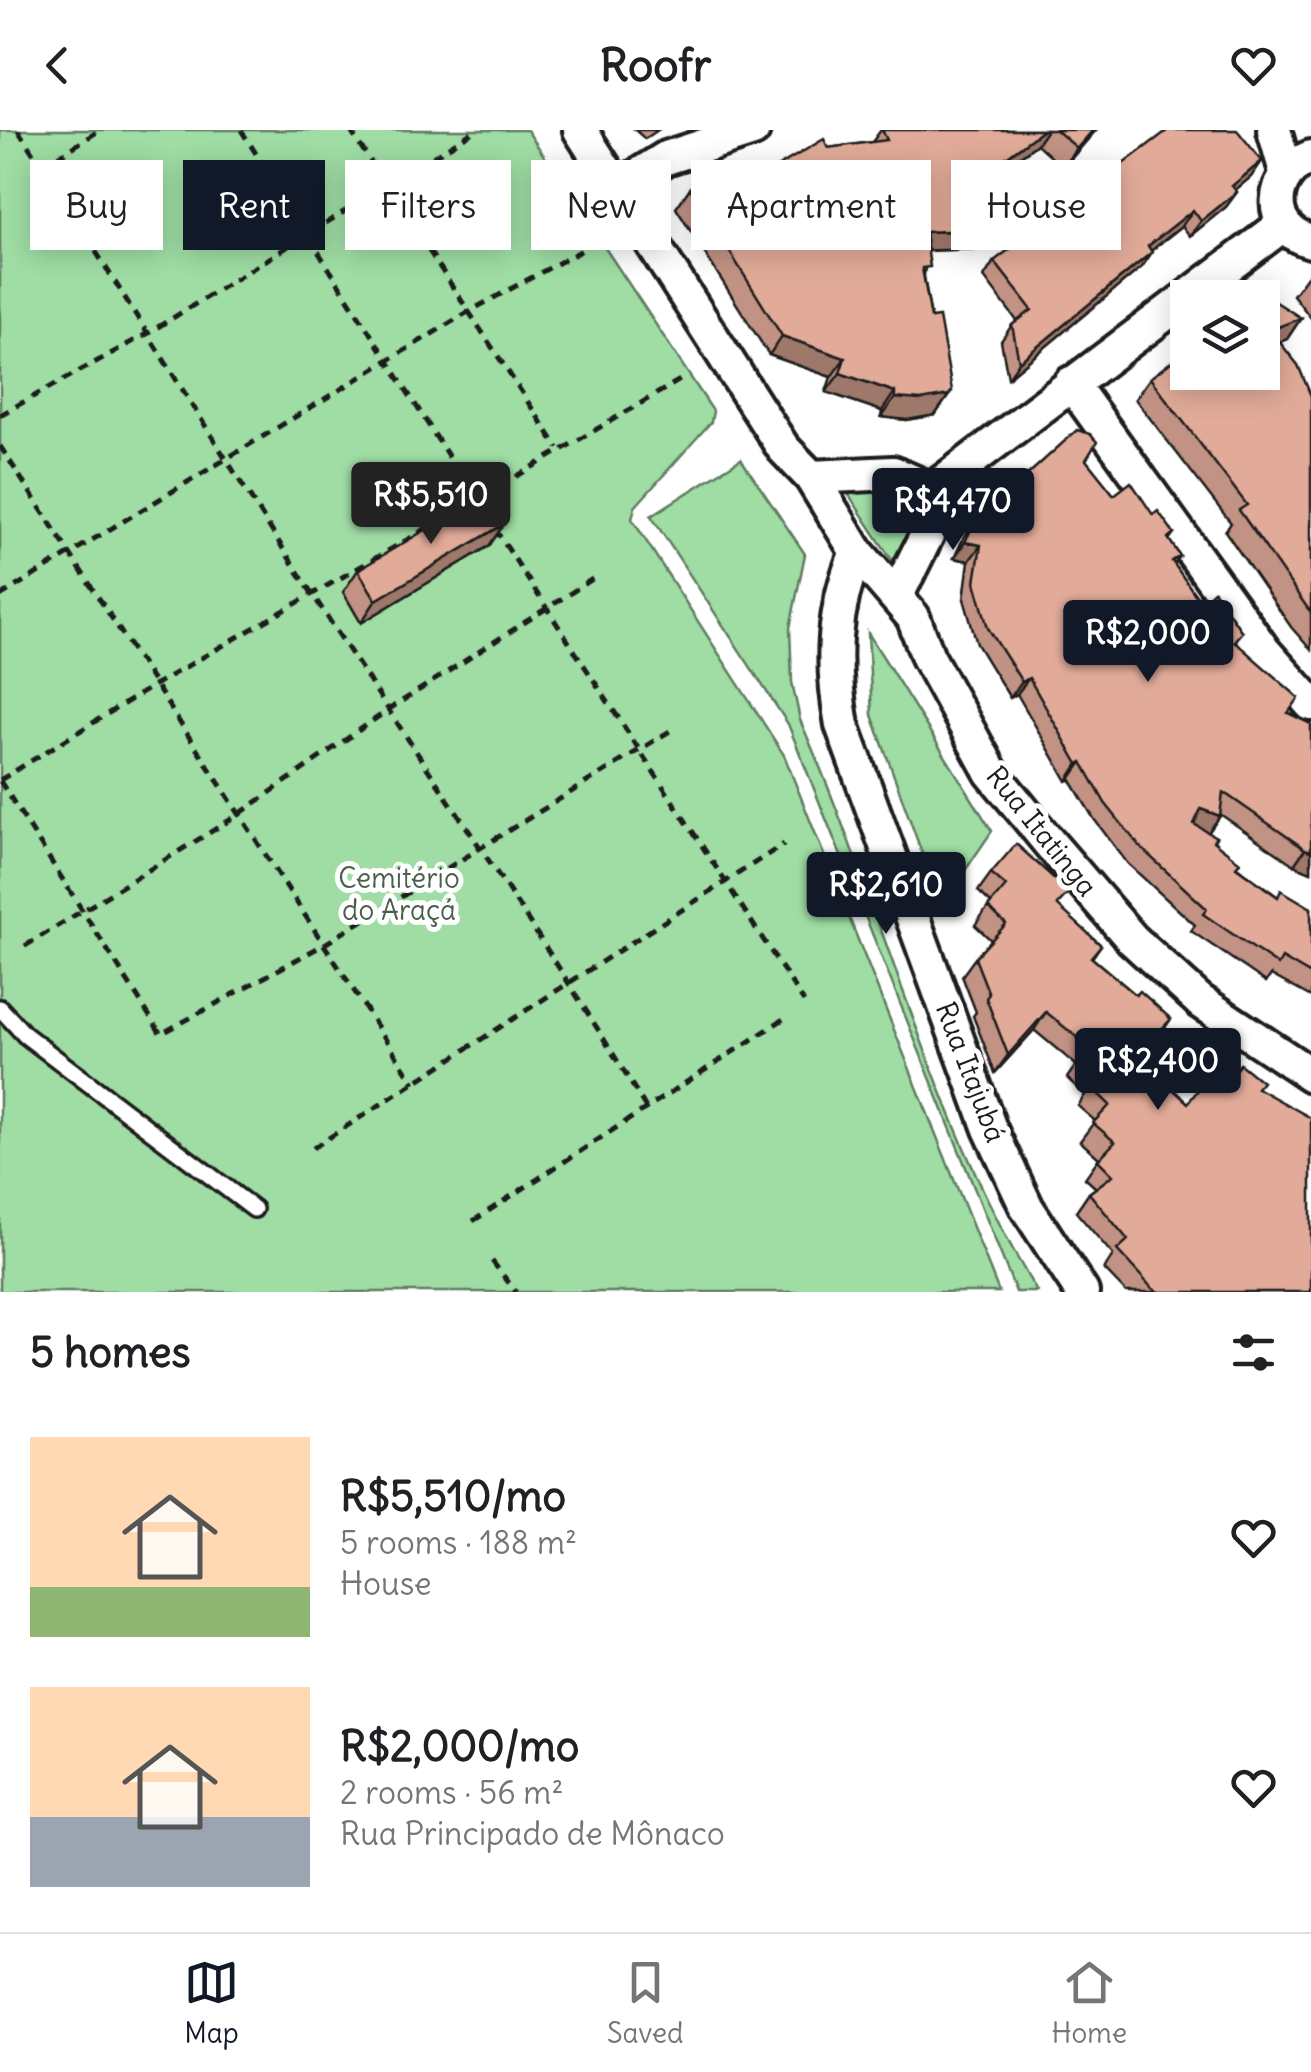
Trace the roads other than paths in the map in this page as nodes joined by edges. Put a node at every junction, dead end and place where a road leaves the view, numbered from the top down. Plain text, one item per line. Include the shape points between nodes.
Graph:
1 (580, 130) edge
2 (753, 130) edge
3 (1274, 130) edge
4 (600, 160) edge
5 (663, 160) edge
6 (1298, 165) edge
7 (1298, 233) edge
8 (658, 250) edge
9 (1071, 383) junction
10 (811, 477) junction
11 (932, 490) junction
12 (857, 552) junction
13 (898, 595) junction
14 (1311, 704) edge
15 (0, 1008) edge
16 (1311, 1075) edge
17 (254, 1209) dead end
18 (1082, 1292) edge

1 - 4 street, Rua Itatinga
2 - 5 street
3 - 6 street
6 - 7 street via 1277,189 1277,208
7 - 9 street
8 - 10 street, Rua Itatinga via 784,448
9 - 11 street
9 - 14 street via 1264,652
10 - 11 street via 894,473
10 - 12 street, Rua Itatinga
11 - 13 street via 928,532
12 - 13 street, Rua Itatinga
12 - 18 street, Rua Itajubá via 841,589 835,638 842,725 990,1129 1028,1208
13 - 16 street, Rua Itatinga via 991,772 1051,846 1132,939 1200,1001
15 - 17 lane via 25,1035

